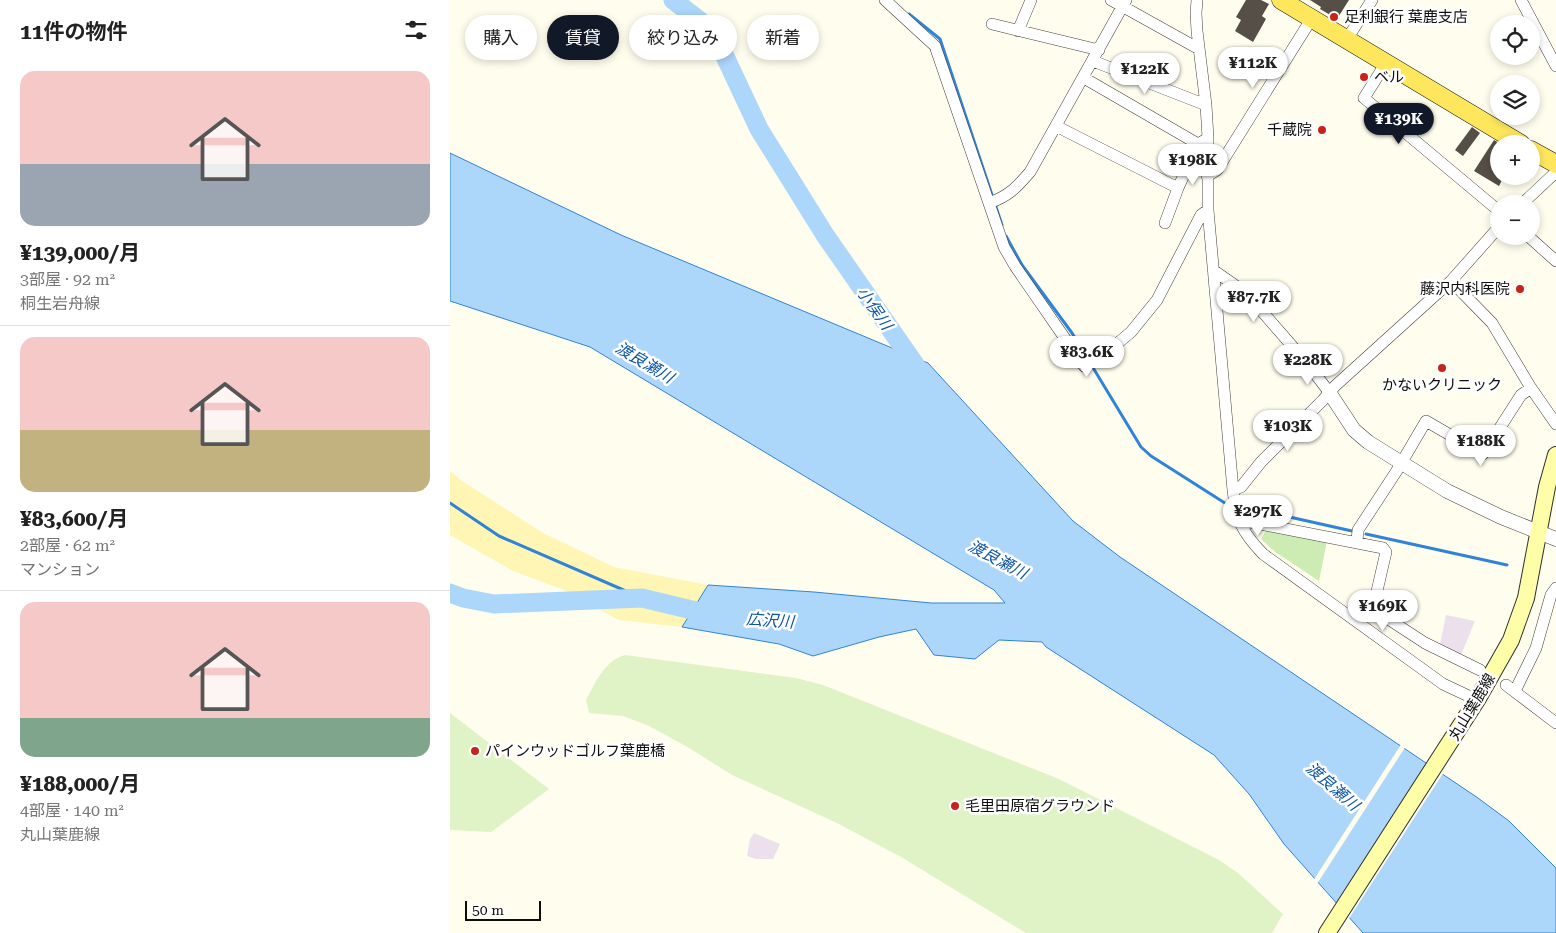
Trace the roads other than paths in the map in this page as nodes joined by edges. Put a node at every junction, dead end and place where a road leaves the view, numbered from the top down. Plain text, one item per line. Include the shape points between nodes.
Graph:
1 (885, 0) edge
2 (1031, 0) edge
3 (1111, 0) edge
4 (1198, 0) edge
5 (1281, 0) edge
6 (1372, 0) edge
7 (1521, 0) edge
8 (1125, 4) edge
9 (1312, 18) junction
10 (992, 24) dead end
11 (1018, 31) junction
12 (1347, 39) junction
13 (1100, 50) junction
14 (1199, 50) junction
15 (1093, 61) junction
16 (1386, 62) junction
17 (1556, 66) edge
18 (1084, 78) junction
19 (1206, 105) junction
20 (1056, 126) junction
21 (1507, 135) edge
22 (1203, 141) junction
23 (1540, 155) edge
24 (1556, 164) edge
25 (1556, 172) edge
26 (1207, 176) junction
27 (1178, 188) junction
28 (1532, 195) edge
29 (994, 202) junction
30 (1490, 203) edge
31 (1208, 210) junction
32 (1165, 222) dead end
33 (1490, 237) edge
34 (1538, 245) edge
35 (1556, 261) edge
36 (1213, 270) junction
37 (1451, 281) junction
38 (1531, 388) junction
39 (1329, 392) junction
40 (1556, 424) edge
41 (1556, 455) edge
42 (1402, 463) junction
43 (1233, 490) junction
44 (1240, 523) junction
45 (1539, 532) junction
46 (1556, 539) edge
47 (1357, 541) junction
48 (1556, 588) edge
49 (1480, 670) dead end
50 (1473, 706) junction
51 (1556, 724) edge
52 (1327, 933) edge

1 - 29 street via 935,46
2 - 11 street
3 - 8 street
4 - 14 street
5 - 9 main road
6 - 12 street
7 - 17 street
8 - 13 street
8 - 14 street
9 - 12 main road
9 - 26 street via 1217,170
10 - 11 street
11 - 13 street
12 - 16 main road
13 - 15 street
14 - 19 street
15 - 18 street
15 - 19 street
16 - 21 main road
16 - 30 street via 1364,98
18 - 20 street
18 - 22 street
19 - 22 street
20 - 27 street
20 - 29 street via 1030,172 1014,191
22 - 26 street
22 - 27 street
23 - 24 main road
25 - 28 street
26 - 31 street
27 - 32 street
29 - 31 street via 1004,247 1084,366 1100,358 1130,332 1157,300 1201,216
31 - 36 street
33 - 37 street
34 - 35 street
36 - 39 street via 1246,293
36 - 43 street
37 - 38 street via 1492,322
37 - 39 street
38 - 40 street
38 - 42 street via 1521,395 1483,454 1426,421
39 - 42 street via 1354,430
39 - 43 street via 1241,487
41 - 45 main road, 丸山葉鹿線
42 - 45 street via 1447,490
42 - 47 street via 1358,530
43 - 44 street
44 - 47 street
44 - 50 street via 1248,538 1263,554
45 - 46 street
45 - 50 main road, 丸山葉鹿線 via 1518,622
47 - 49 street via 1383,548 1386,552 1374,604 1376,611 1425,644
48 - 51 street via 1551,595 1536,648 1511,688
50 - 52 main road, 丸山葉鹿線

